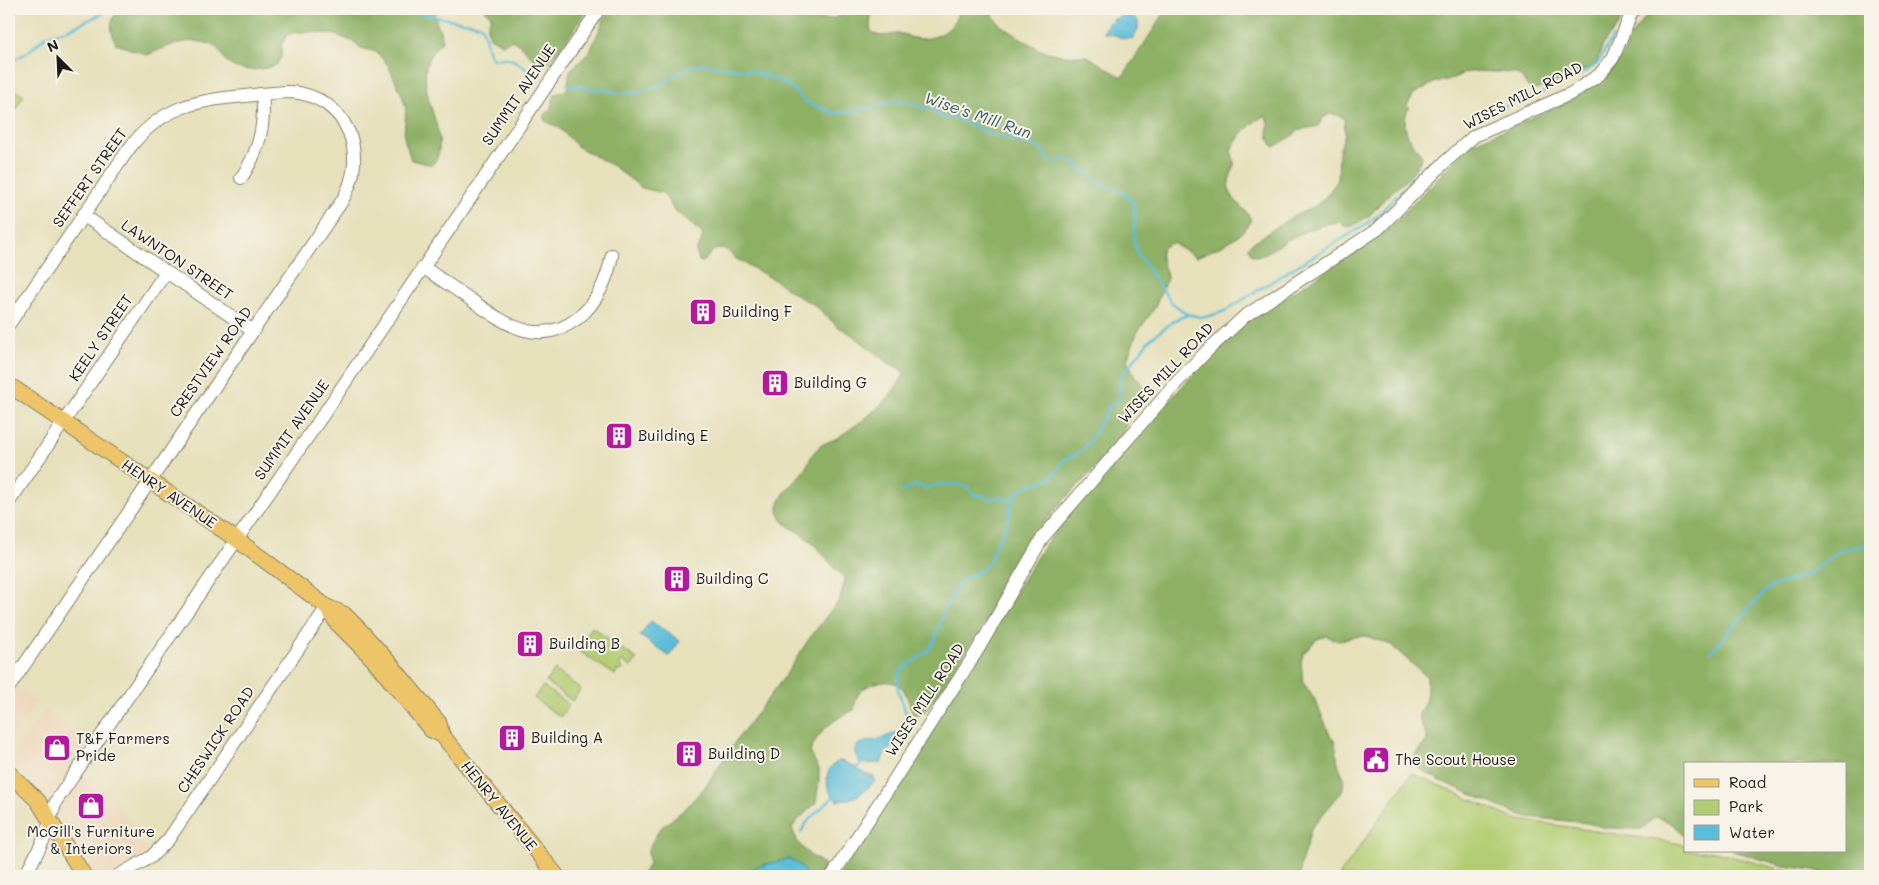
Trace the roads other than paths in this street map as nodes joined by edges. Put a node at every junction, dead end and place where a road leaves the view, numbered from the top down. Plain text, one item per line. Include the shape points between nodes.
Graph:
1 (599, 9) edge
2 (1634, 9) edge
3 (262, 94) junction
4 (242, 178) dead end
5 (83, 215) junction
6 (612, 255) dead end
7 (423, 267) junction
8 (166, 272) junction
9 (9, 324) edge
10 (252, 331) junction
11 (9, 385) edge
12 (63, 422) junction
13 (150, 480) junction
14 (9, 502) edge
15 (236, 539) junction
16 (327, 607) junction
17 (9, 687) edge
18 (9, 773) edge
19 (50, 819) junction
20 (25, 876) edge
21 (84, 876) edge
22 (117, 876) edge
23 (557, 876) edge
24 (832, 876) edge

1 - 7 street, SUMMIT AVENUE
2 - 24 street, WISES MILL ROAD via 1616,54 1599,75 1564,97 1474,136 1378,229 1245,316 1178,381 1043,537 982,643
3 - 4 street via 264,120 260,138
3 - 5 street, SEFFERT STREET via 202,101 157,121 132,144
3 - 10 street, CRESTVIEW ROAD via 298,93 322,102 347,129 355,158 352,181 342,201
5 - 8 street, LAWNTON STREET
5 - 9 street, SEFFERT STREET
6 - 7 street via 602,288 587,309 568,324 543,332 506,324
7 - 15 street, SUMMIT AVENUE
8 - 10 street, LAWNTON STREET
8 - 12 street, KEELY STREET
10 - 13 street, CRESTVIEW ROAD
11 - 12 main road, HENRY AVENUE
12 - 13 main road, HENRY AVENUE
12 - 14 street, KEELY STREET
13 - 15 main road, HENRY AVENUE
13 - 17 street, CRESTVIEW ROAD
15 - 16 main road, HENRY AVENUE
15 - 19 street, SUMMIT AVENUE via 56,801
16 - 22 street, CHESWICK ROAD via 168,840 152,857
16 - 23 main road, HENRY AVENUE via 337,623 373,660 431,730 442,735
18 - 19 main road via 31,793
19 - 20 street, SUMMIT AVENUE via 45,837
19 - 21 main road

